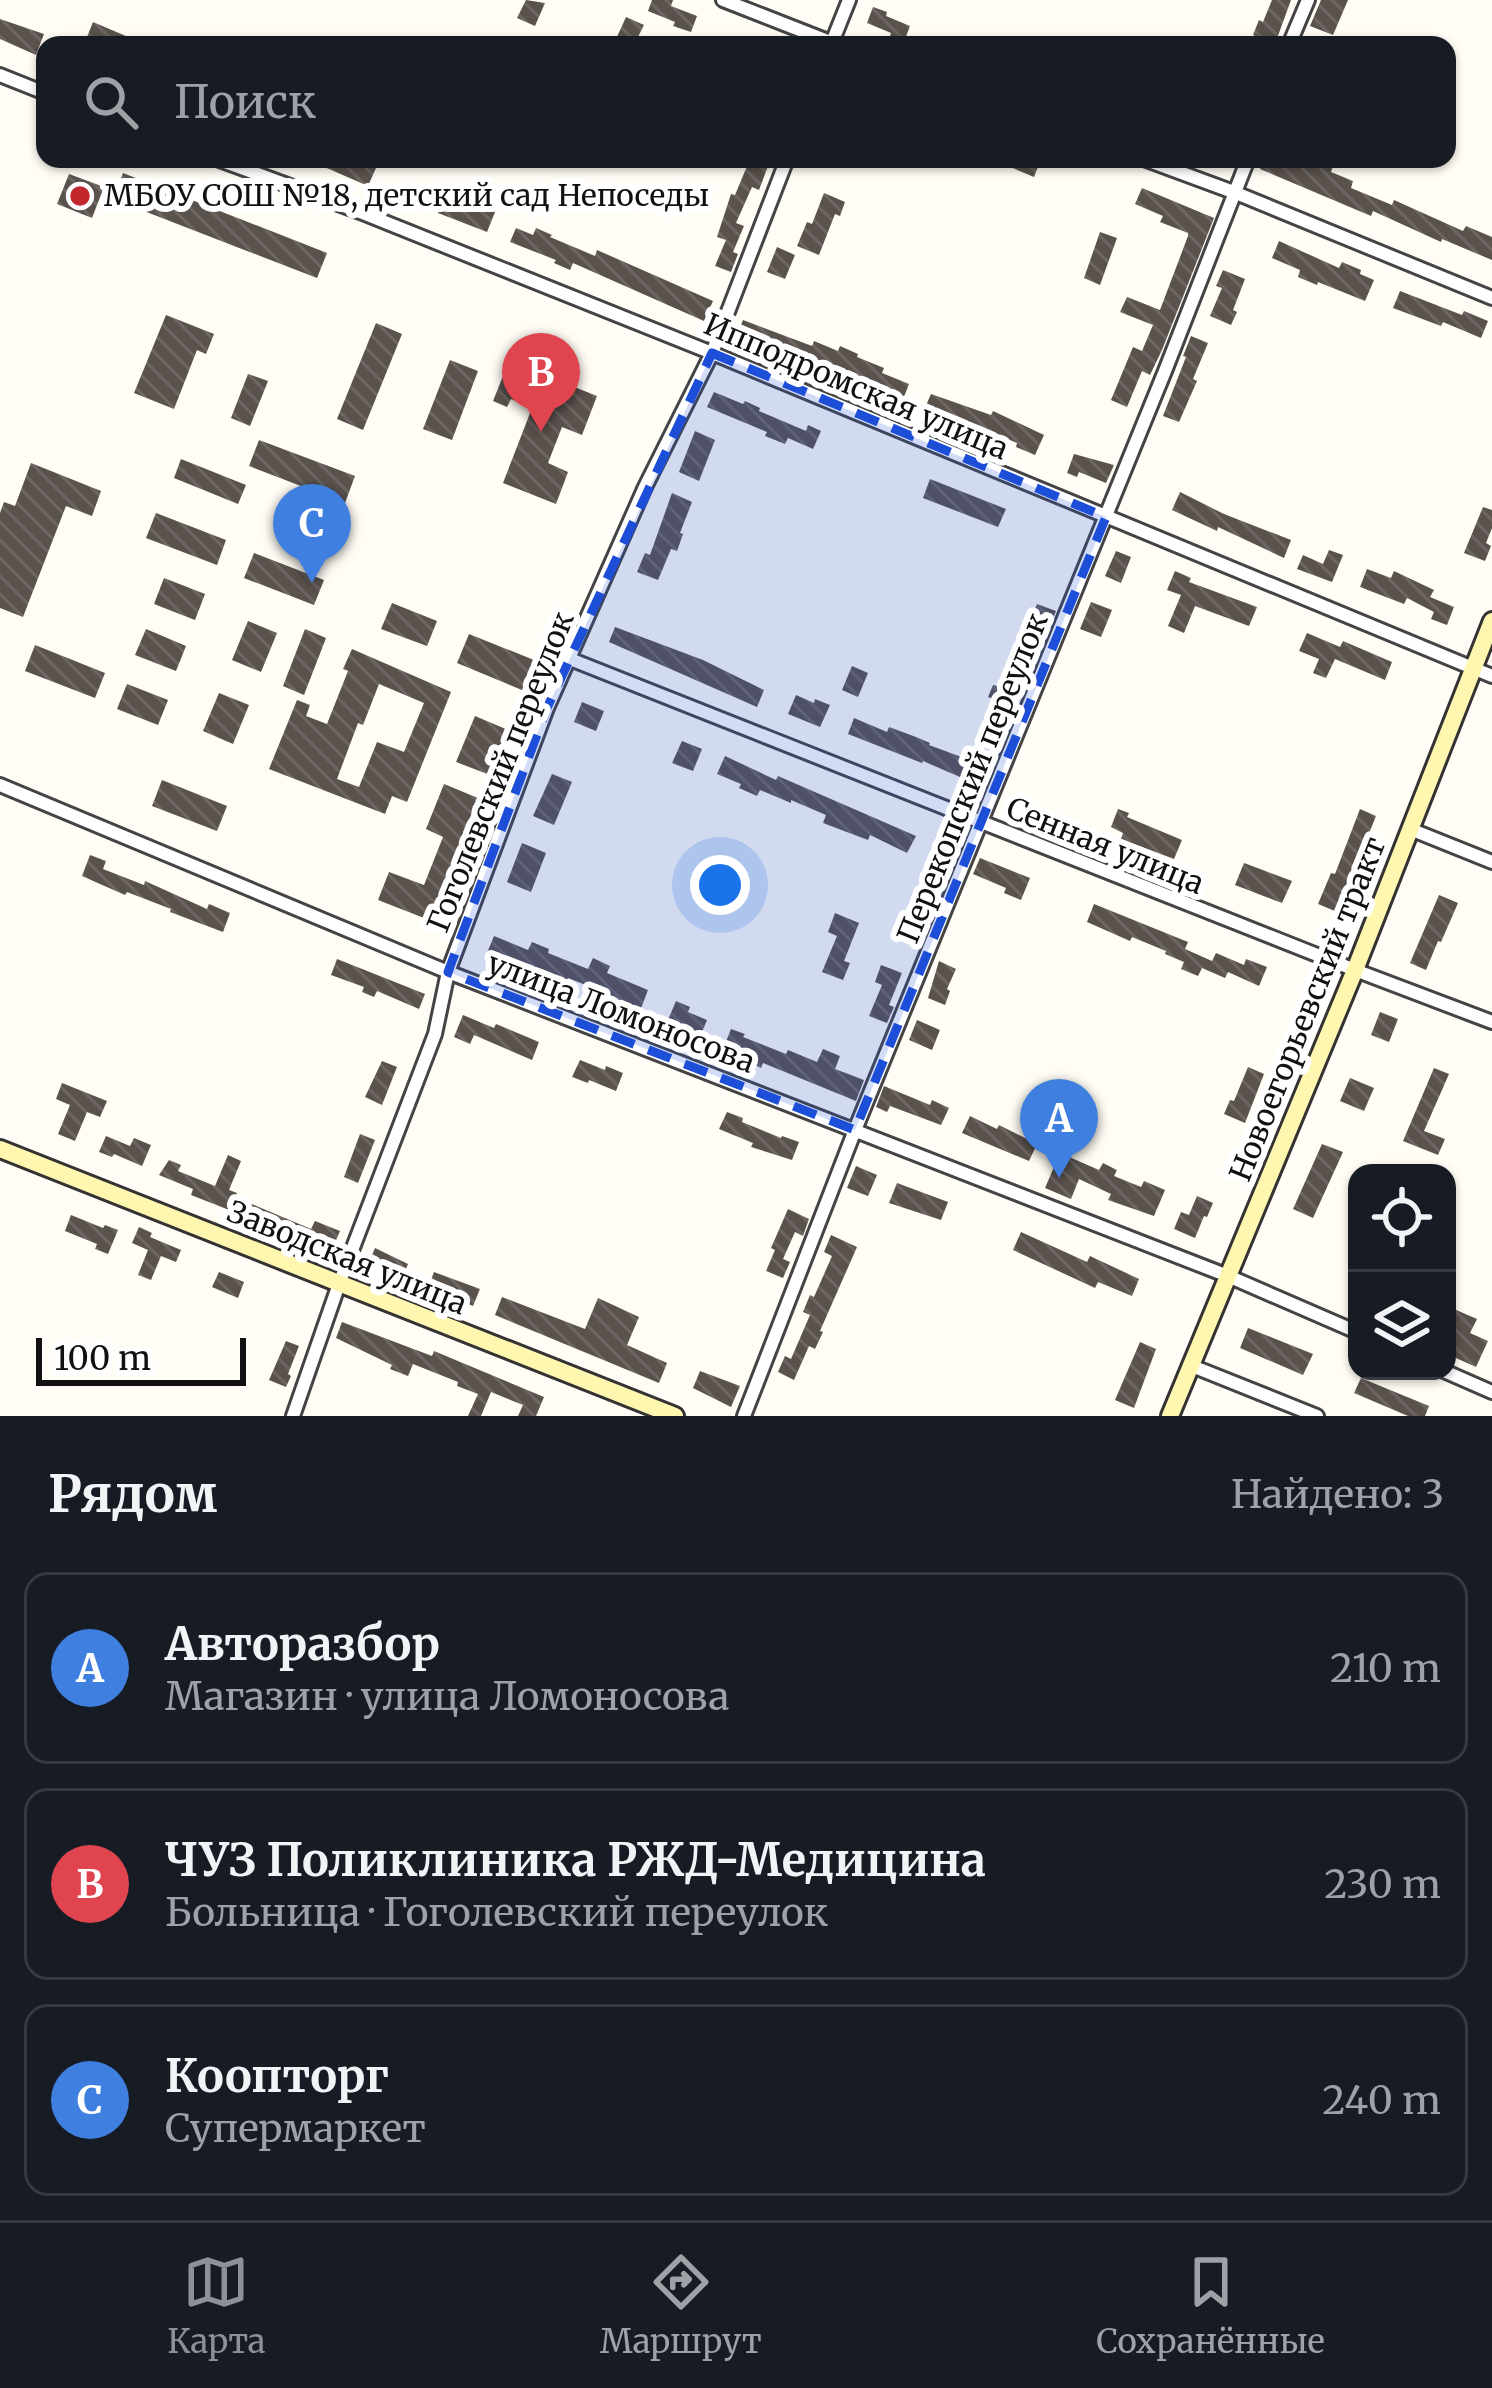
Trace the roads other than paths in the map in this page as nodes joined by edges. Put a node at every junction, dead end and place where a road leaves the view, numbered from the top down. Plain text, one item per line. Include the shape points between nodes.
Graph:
1 (723, 0) edge
2 (850, 0) edge
3 (1308, 0) edge
4 (814, 36) edge
5 (837, 36) edge
6 (1293, 36) edge
7 (0, 76) edge
8 (36, 90) edge
9 (241, 168) edge
10 (784, 168) edge
11 (1168, 168) edge
12 (1245, 168) edge
13 (1236, 193) junction
14 (1492, 298) edge
15 (712, 352) junction
16 (1106, 517) junction
17 (1492, 621) edge
18 (570, 659) junction
19 (1473, 670) junction
20 (1492, 676) edge
21 (0, 785) edge
22 (980, 822) junction
23 (1410, 829) junction
24 (1492, 862) edge
25 (1355, 970) junction
26 (448, 972) junction
27 (1492, 1022) edge
28 (855, 1130) junction
29 (0, 1149) edge
30 (1228, 1276) junction
31 (339, 1284) junction
32 (1348, 1329) edge
33 (1192, 1366) junction
34 (1456, 1376) edge
35 (1492, 1392) edge
36 (293, 1416) edge
37 (675, 1416) edge
38 (744, 1416) edge
39 (1169, 1416) edge
40 (1317, 1416) edge

1 - 4 street
2 - 5 street
3 - 6 street
7 - 8 street
9 - 15 street, Ипподромская улица
10 - 15 street, Гоголевский переулок
11 - 13 street
12 - 13 street, Перекопский переулок
13 - 14 street
13 - 16 street, Перекопский переулок
15 - 16 street, Ипподромская улица
15 - 18 street, Гоголевский переулок
16 - 19 street, Ипподромская улица
16 - 22 street, Перекопский переулок
17 - 19 main road, Новоегорьевский тракт
18 - 22 street, Сенная улица
18 - 26 street, Гоголевский переулок
19 - 20 street, Ипподромская улица
19 - 23 main road, Новоегорьевский тракт
21 - 26 street, улица Ломоносова
22 - 25 street, Сенная улица
22 - 28 street, Перекопский переулок
23 - 24 street
23 - 25 main road, Новоегорьевский тракт
25 - 27 street, Сенная улица
25 - 30 main road, Новоегорьевский тракт
26 - 28 street, улица Ломоносова
26 - 31 street, Гоголевский переулок via 435,1034
28 - 30 street, улица Ломоносова
28 - 38 street, Перекопский переулок
29 - 31 main road, Заводская улица
30 - 32 street, улица Ломоносова
30 - 33 main road, Новоегорьевский тракт
31 - 36 street, Гоголевский переулок
31 - 37 main road, Заводская улица
33 - 39 main road, Новоегорьевский тракт
33 - 40 street
34 - 35 street

